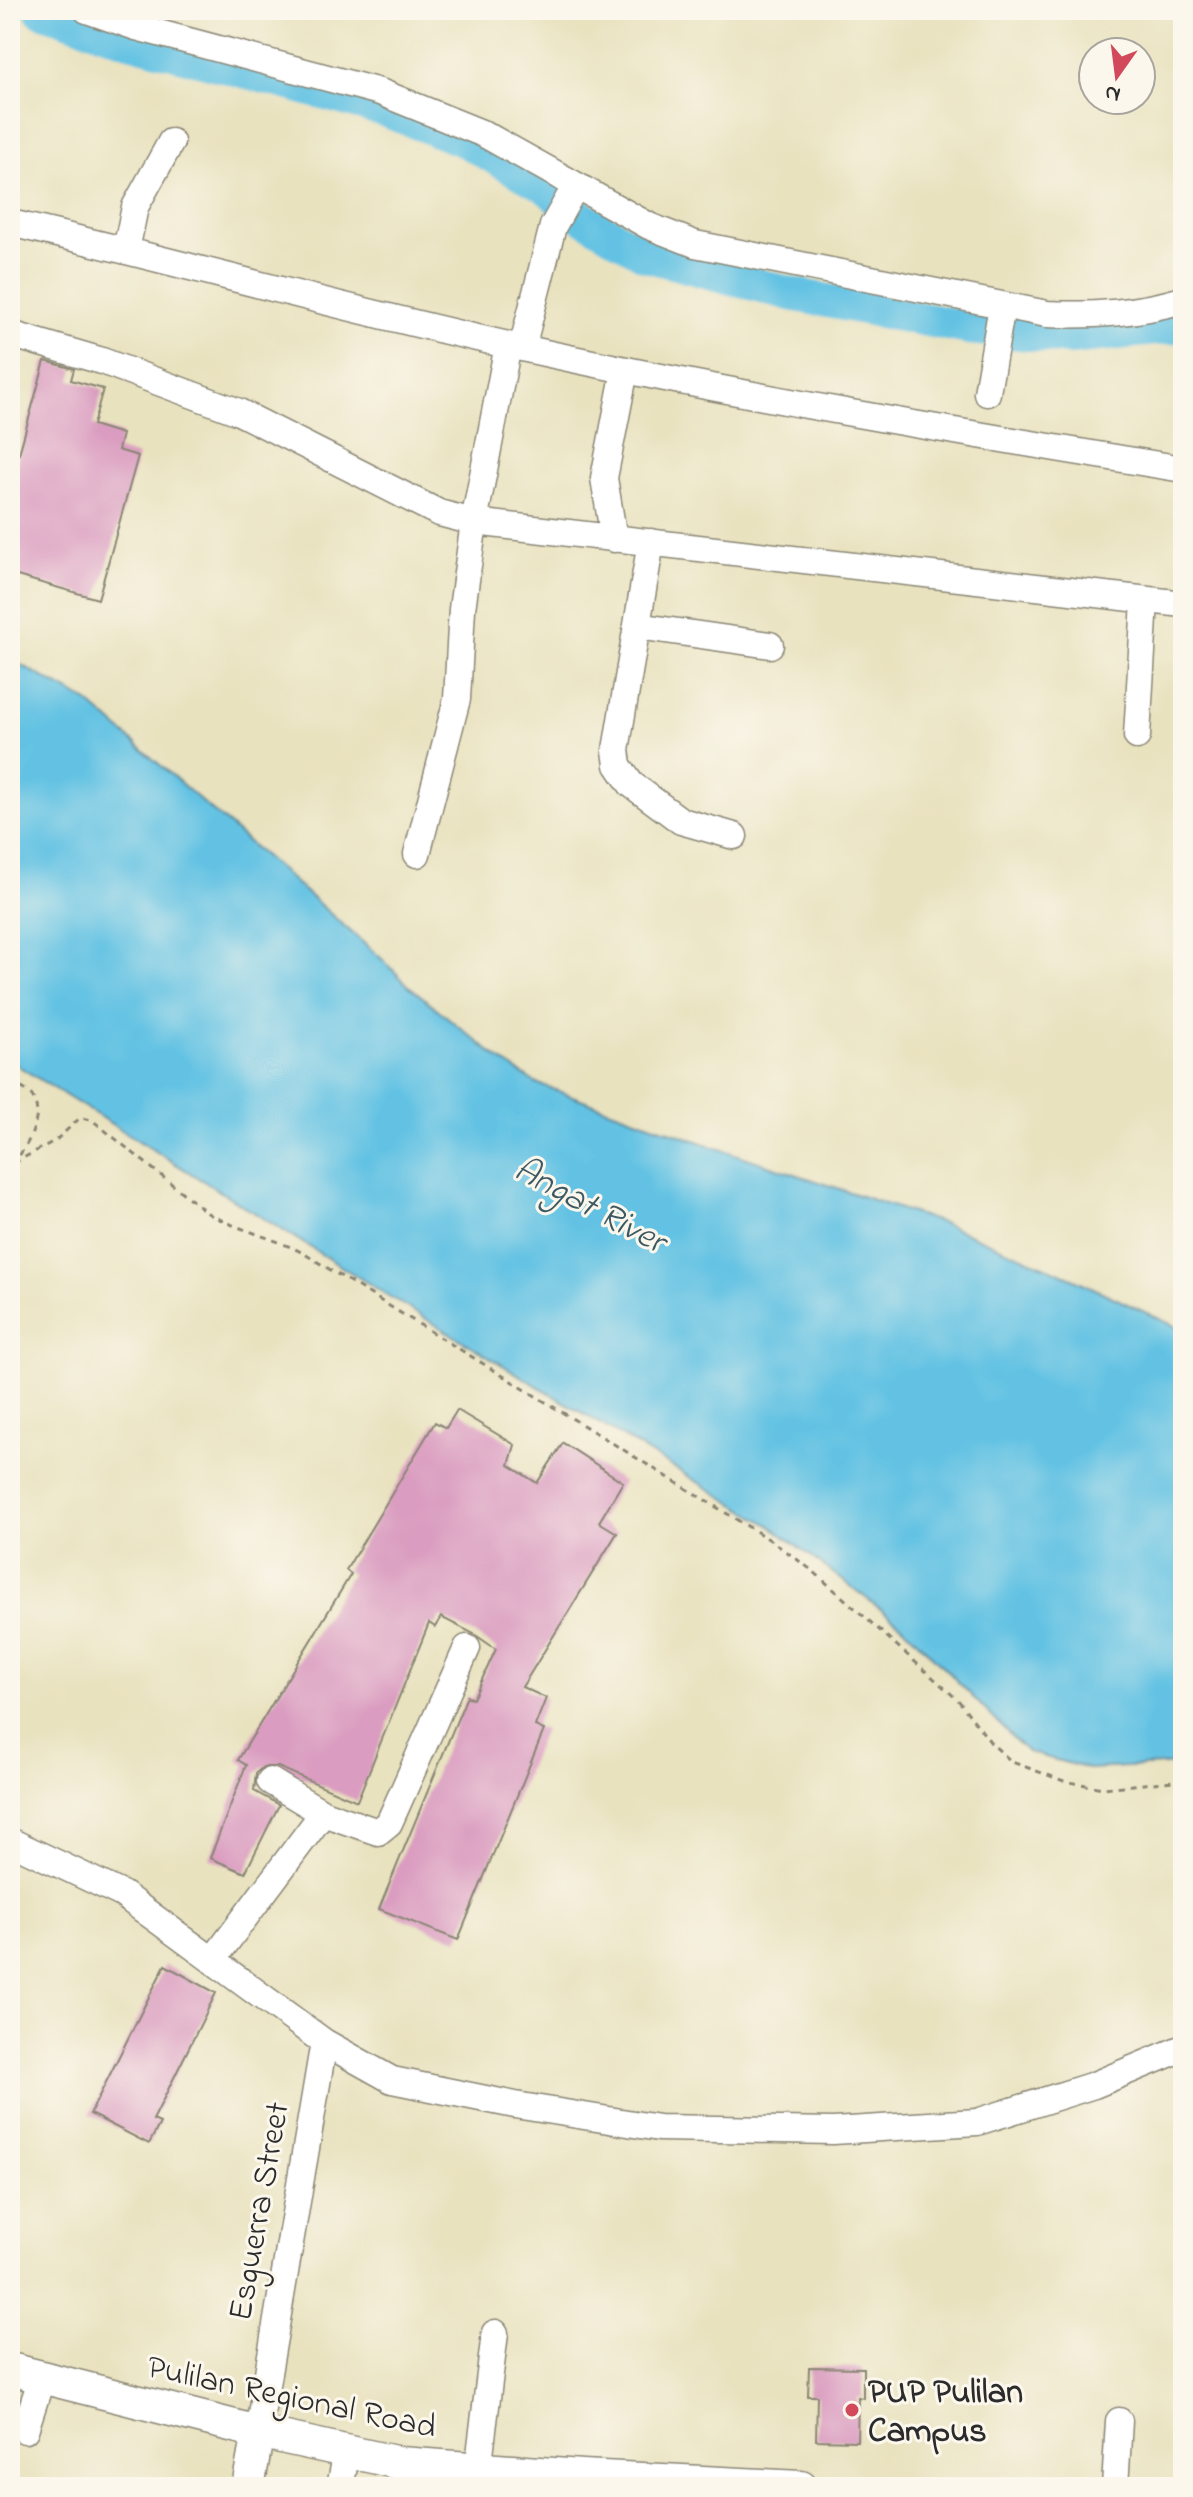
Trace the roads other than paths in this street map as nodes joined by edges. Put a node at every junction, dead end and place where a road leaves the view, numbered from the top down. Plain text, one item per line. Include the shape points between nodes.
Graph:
1 (87, 10) edge
2 (171, 142) dead end
3 (572, 192) junction
4 (10, 223) edge
5 (126, 250) junction
6 (1183, 300) edge
7 (998, 324) junction
8 (10, 334) edge
9 (515, 347) junction
10 (625, 370) junction
11 (987, 393) dead end
12 (1183, 469) edge
13 (474, 522) junction
14 (614, 539) junction
15 (651, 542) junction
16 (1145, 601) junction
17 (1183, 604) edge
18 (637, 626) junction
19 (770, 645) dead end
20 (1137, 736) dead end
21 (734, 836) dead end
22 (417, 854) dead end
23 (467, 1648) dead end
24 (270, 1781) dead end
25 (323, 1813) junction
26 (10, 1841) edge
27 (213, 1960) junction
28 (324, 2042) junction
29 (1183, 2048) edge
30 (495, 2333) dead end
31 (10, 2369) edge
32 (42, 2377) junction
33 (1119, 2421) dead end
34 (25, 2430) dead end
35 (258, 2432) junction
36 (347, 2451) junction
37 (477, 2478) edge
38 (618, 2483) edge
39 (248, 2487) edge
40 (340, 2487) edge
41 (801, 2487) edge
42 (1115, 2487) edge

1 - 3 street via 380,92 484,134
2 - 5 street via 135,207
3 - 7 street via 695,244
3 - 9 street via 553,226
4 - 5 street
5 - 9 street
6 - 7 street via 1147,310 1047,314
7 - 11 street
8 - 13 street via 102,361 239,412 439,513
9 - 10 street
9 - 13 street
10 - 12 street
10 - 14 street via 604,478
13 - 14 street
13 - 22 street via 457,699
14 - 15 street
15 - 16 street
15 - 18 street
16 - 17 street
16 - 20 street
18 - 19 street
18 - 21 street via 616,750 618,765 631,784 681,821
23 - 25 street via 389,1823 378,1832
24 - 25 street
25 - 27 street
26 - 27 street via 122,1894
27 - 28 street
28 - 29 street via 392,2080 515,2105 659,2128 833,2131 977,2122 1094,2085
28 - 35 street, Esguerra Street
30 - 37 street
31 - 32 main road, Pulilan Regional Road
32 - 34 street
32 - 35 main road, Pulilan Regional Road
33 - 42 street
35 - 36 main road, Pulilan Regional Road
35 - 39 main road, Esguerra Street
36 - 37 main road, Pulilan Regional Road
36 - 40 street
37 - 38 main road, Pulilan Regional Road
38 - 41 main road, Pulilan Regional Road

